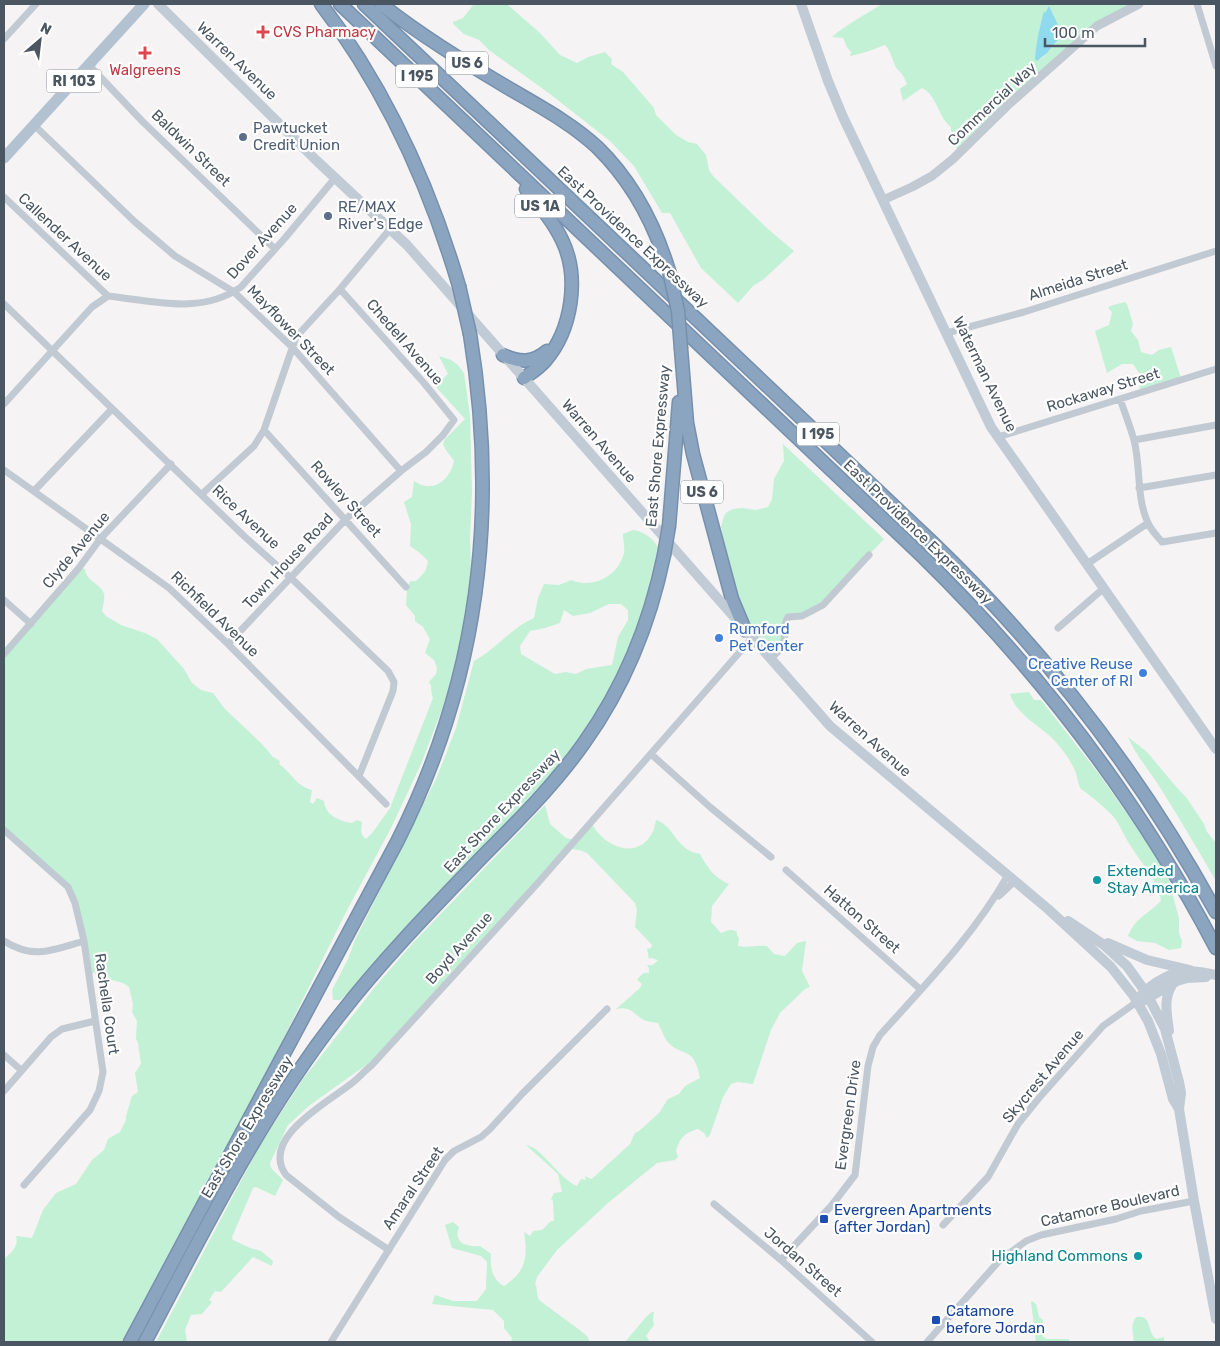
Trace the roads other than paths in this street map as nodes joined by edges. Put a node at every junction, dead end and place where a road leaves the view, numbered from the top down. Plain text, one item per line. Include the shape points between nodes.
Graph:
1 (36, 4) edge
2 (144, 4) edge
3 (158, 4) edge
4 (321, 4) edge
5 (340, 4) edge
6 (364, 4) edge
7 (381, 4) edge
8 (801, 4) edge
9 (1139, 4) edge
10 (1197, 4) edge
11 (4, 39) edge
12 (89, 65) junction
13 (1216, 66) edge
14 (34, 125) junction
15 (493, 149) junction
16 (4, 158) edge
17 (335, 178) junction
18 (4, 197) edge
19 (883, 200) junction
20 (391, 228) junction
21 (275, 249) junction
22 (1216, 251) edge
23 (340, 289) junction
24 (234, 292) junction
25 (108, 296) junction
26 (4, 304) edge
27 (947, 333) junction
28 (556, 342) junction
29 (292, 347) junction
30 (681, 349) junction
31 (53, 351) junction
32 (503, 355) junction
33 (1216, 369) edge
34 (524, 378) junction
35 (1120, 399) junction
36 (4, 404) edge
37 (112, 409) junction
38 (449, 414) joint
39 (1216, 424) edge
40 (264, 430) junction
41 (998, 437) junction
42 (1134, 440) junction
43 (171, 464) junction
44 (4, 470) edge
45 (401, 471) junction
46 (1216, 475) edge
47 (1139, 488) junction
48 (34, 491) junction
49 (202, 494) junction
50 (346, 519) junction
51 (1148, 523) junction
52 (1216, 533) edge
53 (101, 538) junction
54 (869, 555) dead end
55 (1087, 564) junction
56 (291, 578) junction
57 (406, 587) dead end
58 (1104, 588) junction
59 (4, 600) edge
60 (31, 624) junction
61 (1058, 628) dead end
62 (748, 634) junction
63 (228, 644) junction
64 (4, 654) edge
65 (770, 659) junction
66 (1216, 749) edge
67 (651, 754) junction
68 (359, 776) junction
69 (386, 804) dead end
70 (4, 830) edge
71 (771, 857) dead end
72 (786, 870) dead end
73 (1011, 878) junction
74 (1048, 909) junction
75 (1216, 912) edge
76 (1077, 926) junction
77 (4, 941) edge
78 (84, 941) junction
79 (1216, 948) edge
80 (1190, 970) junction
81 (1216, 976) edge
82 (1174, 983) junction
83 (920, 989) junction
84 (1147, 994) junction
85 (1138, 1002) junction
86 (606, 1009) dead end
87 (95, 1021) junction
88 (1171, 1050) junction
89 (4, 1055) edge
90 (21, 1070) junction
91 (4, 1091) edge
92 (1179, 1109) junction
93 (24, 1185) dead end
94 (1194, 1201) junction
95 (714, 1204) dead end
96 (943, 1225) dead end
97 (389, 1250) junction
98 (781, 1260) junction
99 (1216, 1319) edge
100 (130, 1342) edge
101 (145, 1342) edge
102 (331, 1342) edge
103 (872, 1342) edge
104 (927, 1342) edge

1 - 11 street
2 - 12 main road, RI 103
3 - 17 main road, Warren Avenue
4 - 100 highway, East Shore Expressway, bridge via 364,65 402,134 433,206 459,286 470,334 482,438 481,540 475,599 454,695 420,793 397,842
5 - 15 highway, East Providence Expressway / I 195
6 - 75 highway, East Providence Expressway / I 195 via 926,536 989,600 1103,736 1160,817
7 - 30 highway, East Shore Expressway / US 6, bridge via 462,60 563,120 597,147 622,175 642,206 669,271 678,311
8 - 19 main road, Waterman Avenue via 843,117
9 - 19 street, Commercial Way via 1097,26 932,176
10 - 13 street
12 - 14 main road, RI 103
12 - 21 street, Baldwin Street
14 - 16 main road, RI 103
14 - 24 street, Mayflower Street via 175,256
15 - 28 highway, US 1A via 550,219 569,258 570,304
15 - 79 highway, East Providence Expressway / I 195 via 920,554 997,634 1053,699 1119,788 1173,870
17 - 20 main road, Warren Avenue
17 - 21 street, Dover Avenue
18 - 25 street, Callender Avenue
19 - 27 main road, Waterman Avenue
20 - 23 street
20 - 32 main road, Warren Avenue
21 - 24 street, Dover Avenue
22 - 27 street, Almeida Street
23 - 29 street via 296,337
23 - 38 street, Chedell Avenue
24 - 25 street, Dover Avenue via 207,302 186,305
24 - 29 street, Mayflower Street
25 - 31 street via 92,307
26 - 31 street, Rice Avenue
27 - 41 main road, Waterman Avenue
28 - 32 highway, US 1A via 530,361
28 - 34 highway via 545,360
29 - 40 street
29 - 45 street, Mayflower Street
30 - 62 highway, US 6 via 692,454 732,598
30 - 101 highway, East Shore Expressway, bridge via 680,398 664,555 652,605 616,690 591,733 555,781 399,944 323,1036 253,1142
31 - 36 street
31 - 37 street, Rice Avenue
32 - 34 main road, Warren Avenue
33 - 35 street, Rockaway Street
34 - 62 main road, Warren Avenue / US 6
35 - 41 street, Rockaway Street
35 - 42 street
37 - 43 street, Rice Avenue
37 - 48 street
38 - 45 street, Town House Road via 454,420 442,435
39 - 42 street
40 - 49 street via 254,446
40 - 50 street, Rowley Street
41 - 55 main road, Waterman Avenue
42 - 47 street
43 - 49 street, Rice Avenue
43 - 53 street, Clyde Avenue
44 - 48 street, Richfield Avenue
45 - 50 street, Town House Road
46 - 47 street
47 - 51 street
48 - 53 street, Richfield Avenue
49 - 56 street, Rice Avenue
50 - 56 street, Town House Road
50 - 57 street, Rowley Street
51 - 52 street via 1162,542
51 - 55 street
53 - 60 street, Clyde Avenue
53 - 63 street, Richfield Avenue via 157,578
54 - 65 street via 823,605 802,616 788,617 783,629 783,646
55 - 58 main road, Waterman Avenue
56 - 63 street, Town House Road
56 - 68 street, Rice Avenue via 388,670 394,682
58 - 61 street
58 - 66 main road, Waterman Avenue
59 - 60 street
60 - 64 street, Clyde Avenue
62 - 65 main road, Warren Avenue / US 6
62 - 67 street, Boyd Avenue
63 - 68 street, Richfield Avenue
65 - 73 main road, Warren Avenue / US 6 via 837,734
67 - 71 street
67 - 97 street, Boyd Avenue via 372,1065 297,1125 281,1147 279,1159 286,1175
68 - 69 street, Richfield Avenue
70 - 78 street, Rachella Court via 68,887
72 - 83 street, Hatton Street
73 - 74 main road, Warren Avenue / US 6
73 - 83 street, Evergreen Drive via 972,931
74 - 76 main road, Warren Avenue / US 6
74 - 85 main road, Warren Avenue / US 6 via 1111,967
76 - 80 main road via 1136,956
76 - 84 main road, Warren Avenue / US 6 via 1113,952
77 - 78 street via 14,948 43,953
78 - 87 street, Rachella Court
80 - 81 main road
80 - 84 main road via 1172,973
81 - 82 main road via 1187,978
82 - 84 main road
82 - 88 main road via 1168,991 1166,1004
83 - 98 street, Evergreen Drive via 880,1034 873,1047 855,1175
84 - 85 main road
84 - 88 main road, US 6
85 - 92 main road, US 6 via 1157,1043 1171,1095
85 - 96 street, Skycrest Avenue via 1103,1026 1039,1098 1018,1124 988,1177
86 - 97 street, Amaral Street via 490,1129 454,1151
87 - 90 street via 62,1029
87 - 93 street, Rachella Court via 103,1072 99,1091 90,1110
88 - 92 main road, US 6 via 1180,1088
89 - 90 street
90 - 91 street
92 - 94 main road, US 6
94 - 99 main road, US 6
94 - 104 street, Catamore Boulevard via 1141,1211 1026,1241 999,1261
95 - 98 street, Jordan Street
97 - 102 street, Amaral Street
98 - 103 street, Jordan Street

